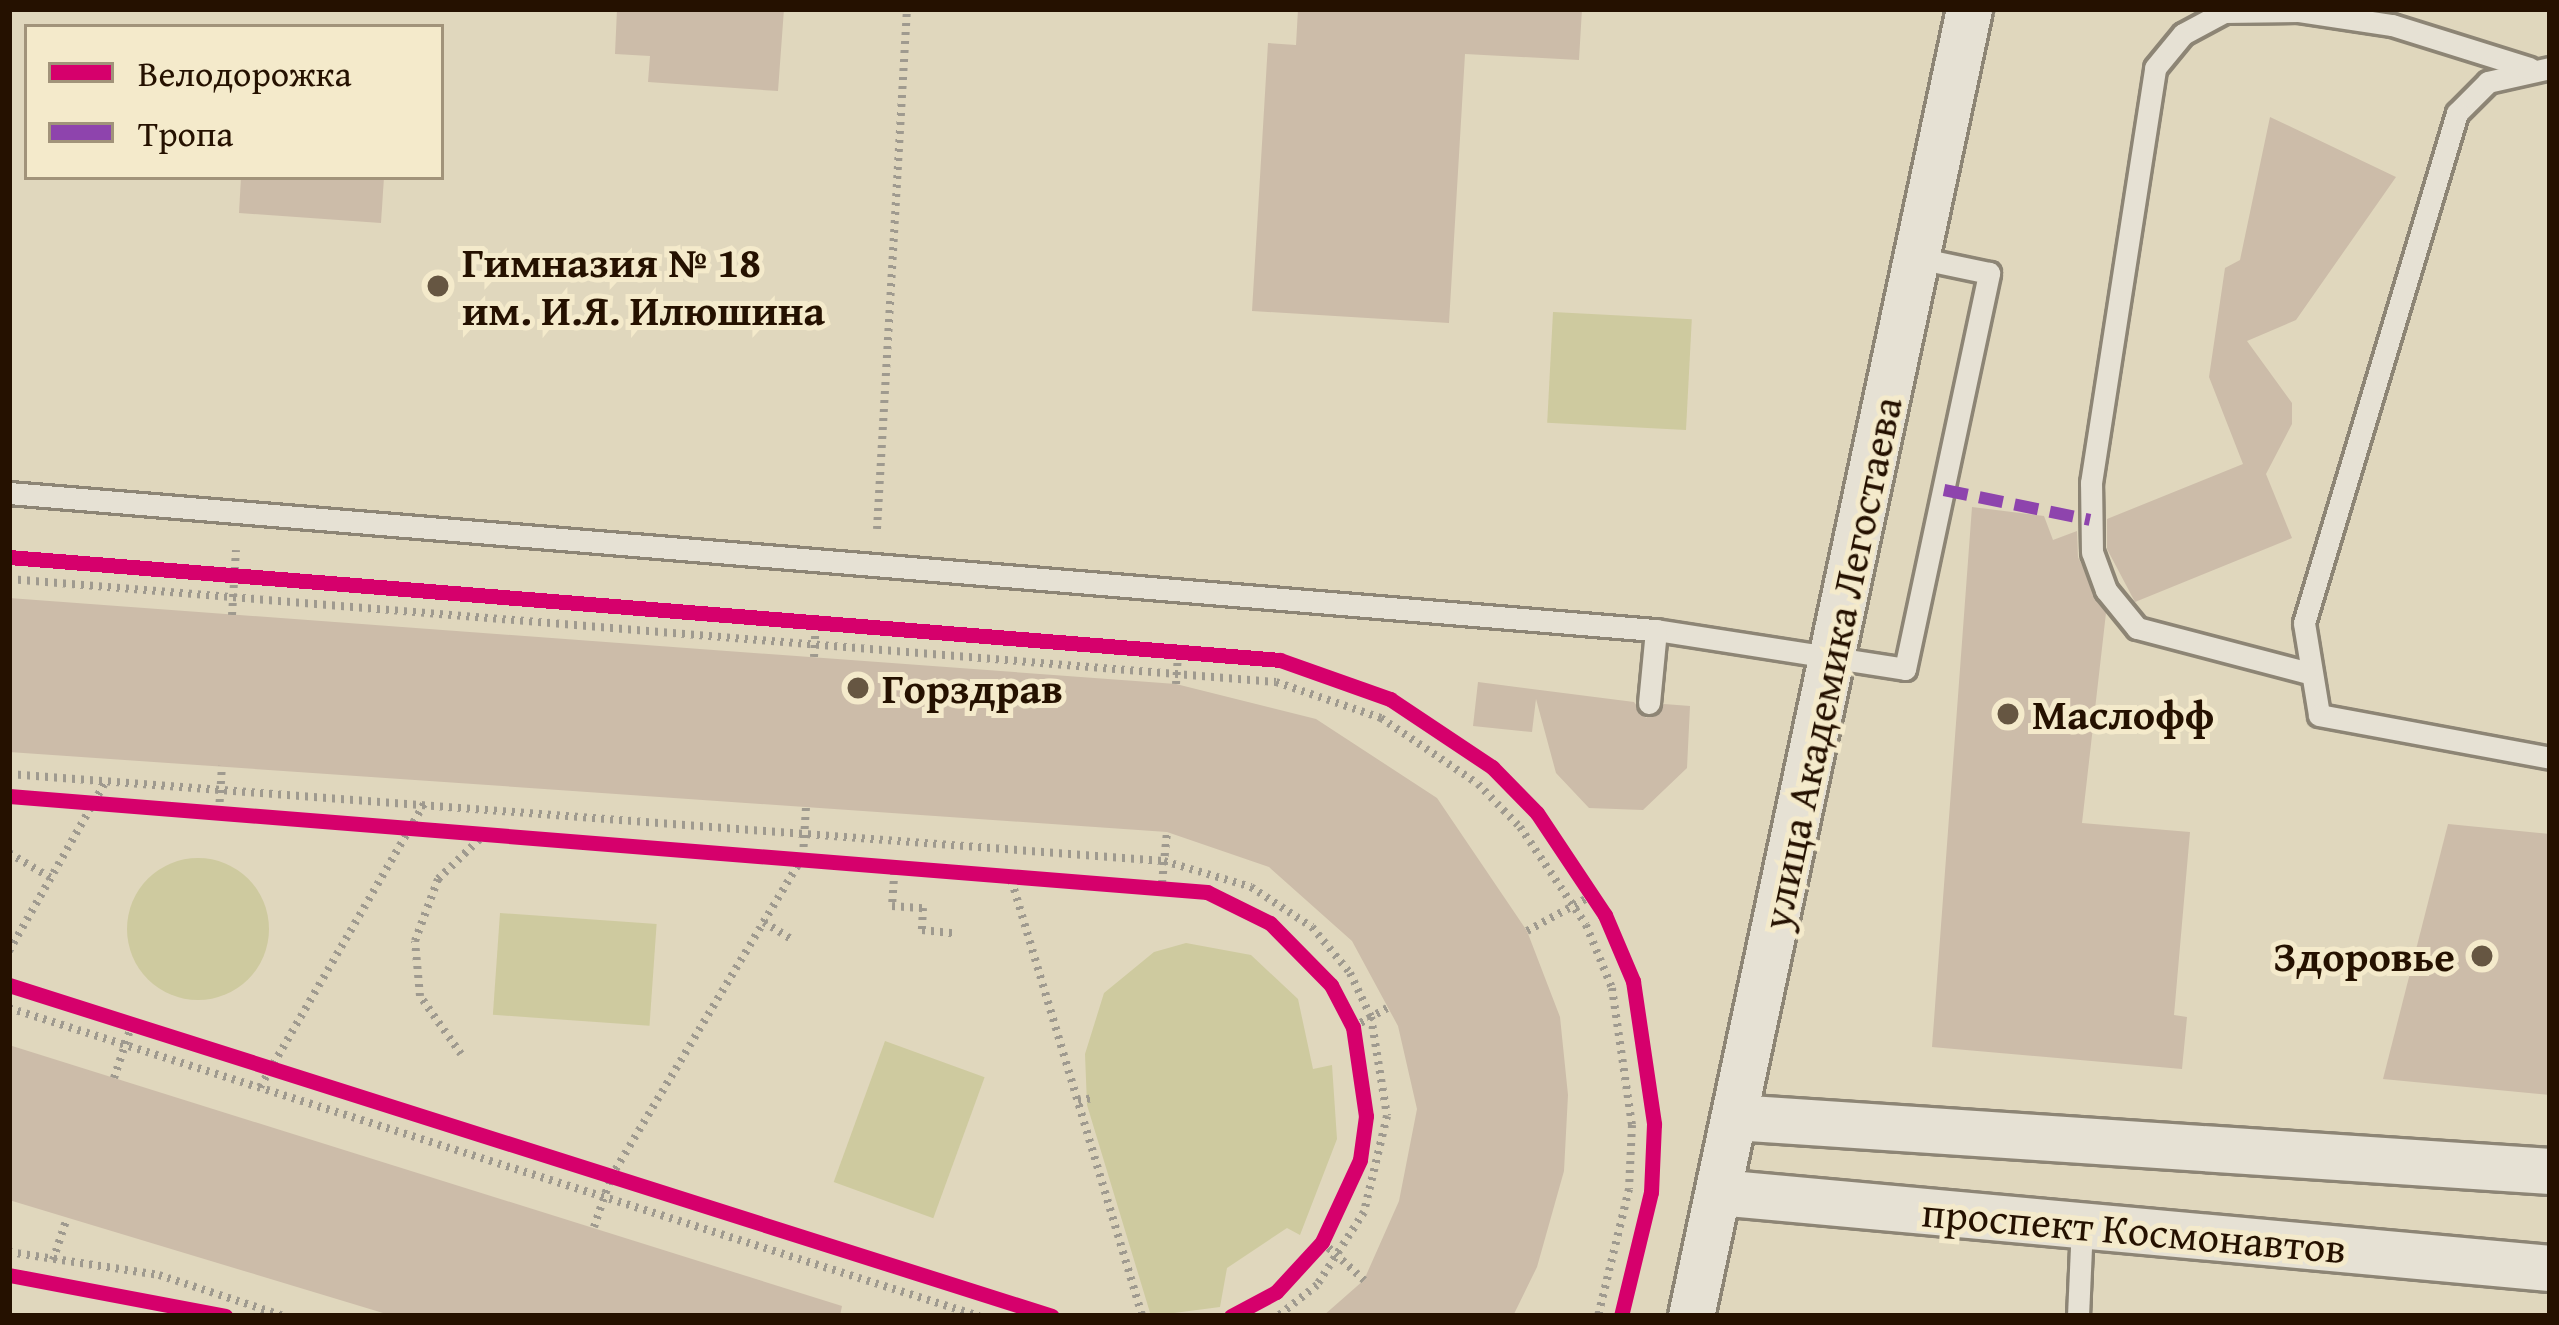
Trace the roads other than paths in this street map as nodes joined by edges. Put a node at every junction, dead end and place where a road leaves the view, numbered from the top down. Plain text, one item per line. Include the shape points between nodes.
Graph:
1 (1969, 9) edge
2 (2540, 68) edge
3 (1918, 258) junction
4 (9, 494) edge
5 (1656, 630) junction
6 (1834, 651) junction
7 (2305, 672) junction
8 (1649, 703) dead end
9 (2550, 758) edge
10 (1734, 1118) junction
11 (2550, 1171) edge
12 (1718, 1192) junction
13 (2082, 1226) junction
14 (2550, 1268) edge
15 (1691, 1316) edge
16 (2078, 1316) edge

1 - 3 street, улица Академика Легостаева
2 - 7 lane via 2488,82 2458,113 2304,623
2 - 7 lane via 2392,25 2299,11 2224,12 2183,34 2155,68 2091,483 2092,552 2106,590 2137,628
3 - 6 street, улица Академика Легостаева
3 - 6 lane via 1990,273 1905,669
4 - 5 lane
5 - 6 lane
5 - 8 lane
6 - 10 street, улица Академика Легостаева
7 - 9 lane via 2319,716
10 - 11 street, проспект Космонавтов
10 - 12 street, улица Академика Легостаева
12 - 13 street, проспект Космонавтов
12 - 15 street, улица Академика Легостаева
13 - 14 street, проспект Космонавтов
13 - 16 lane

